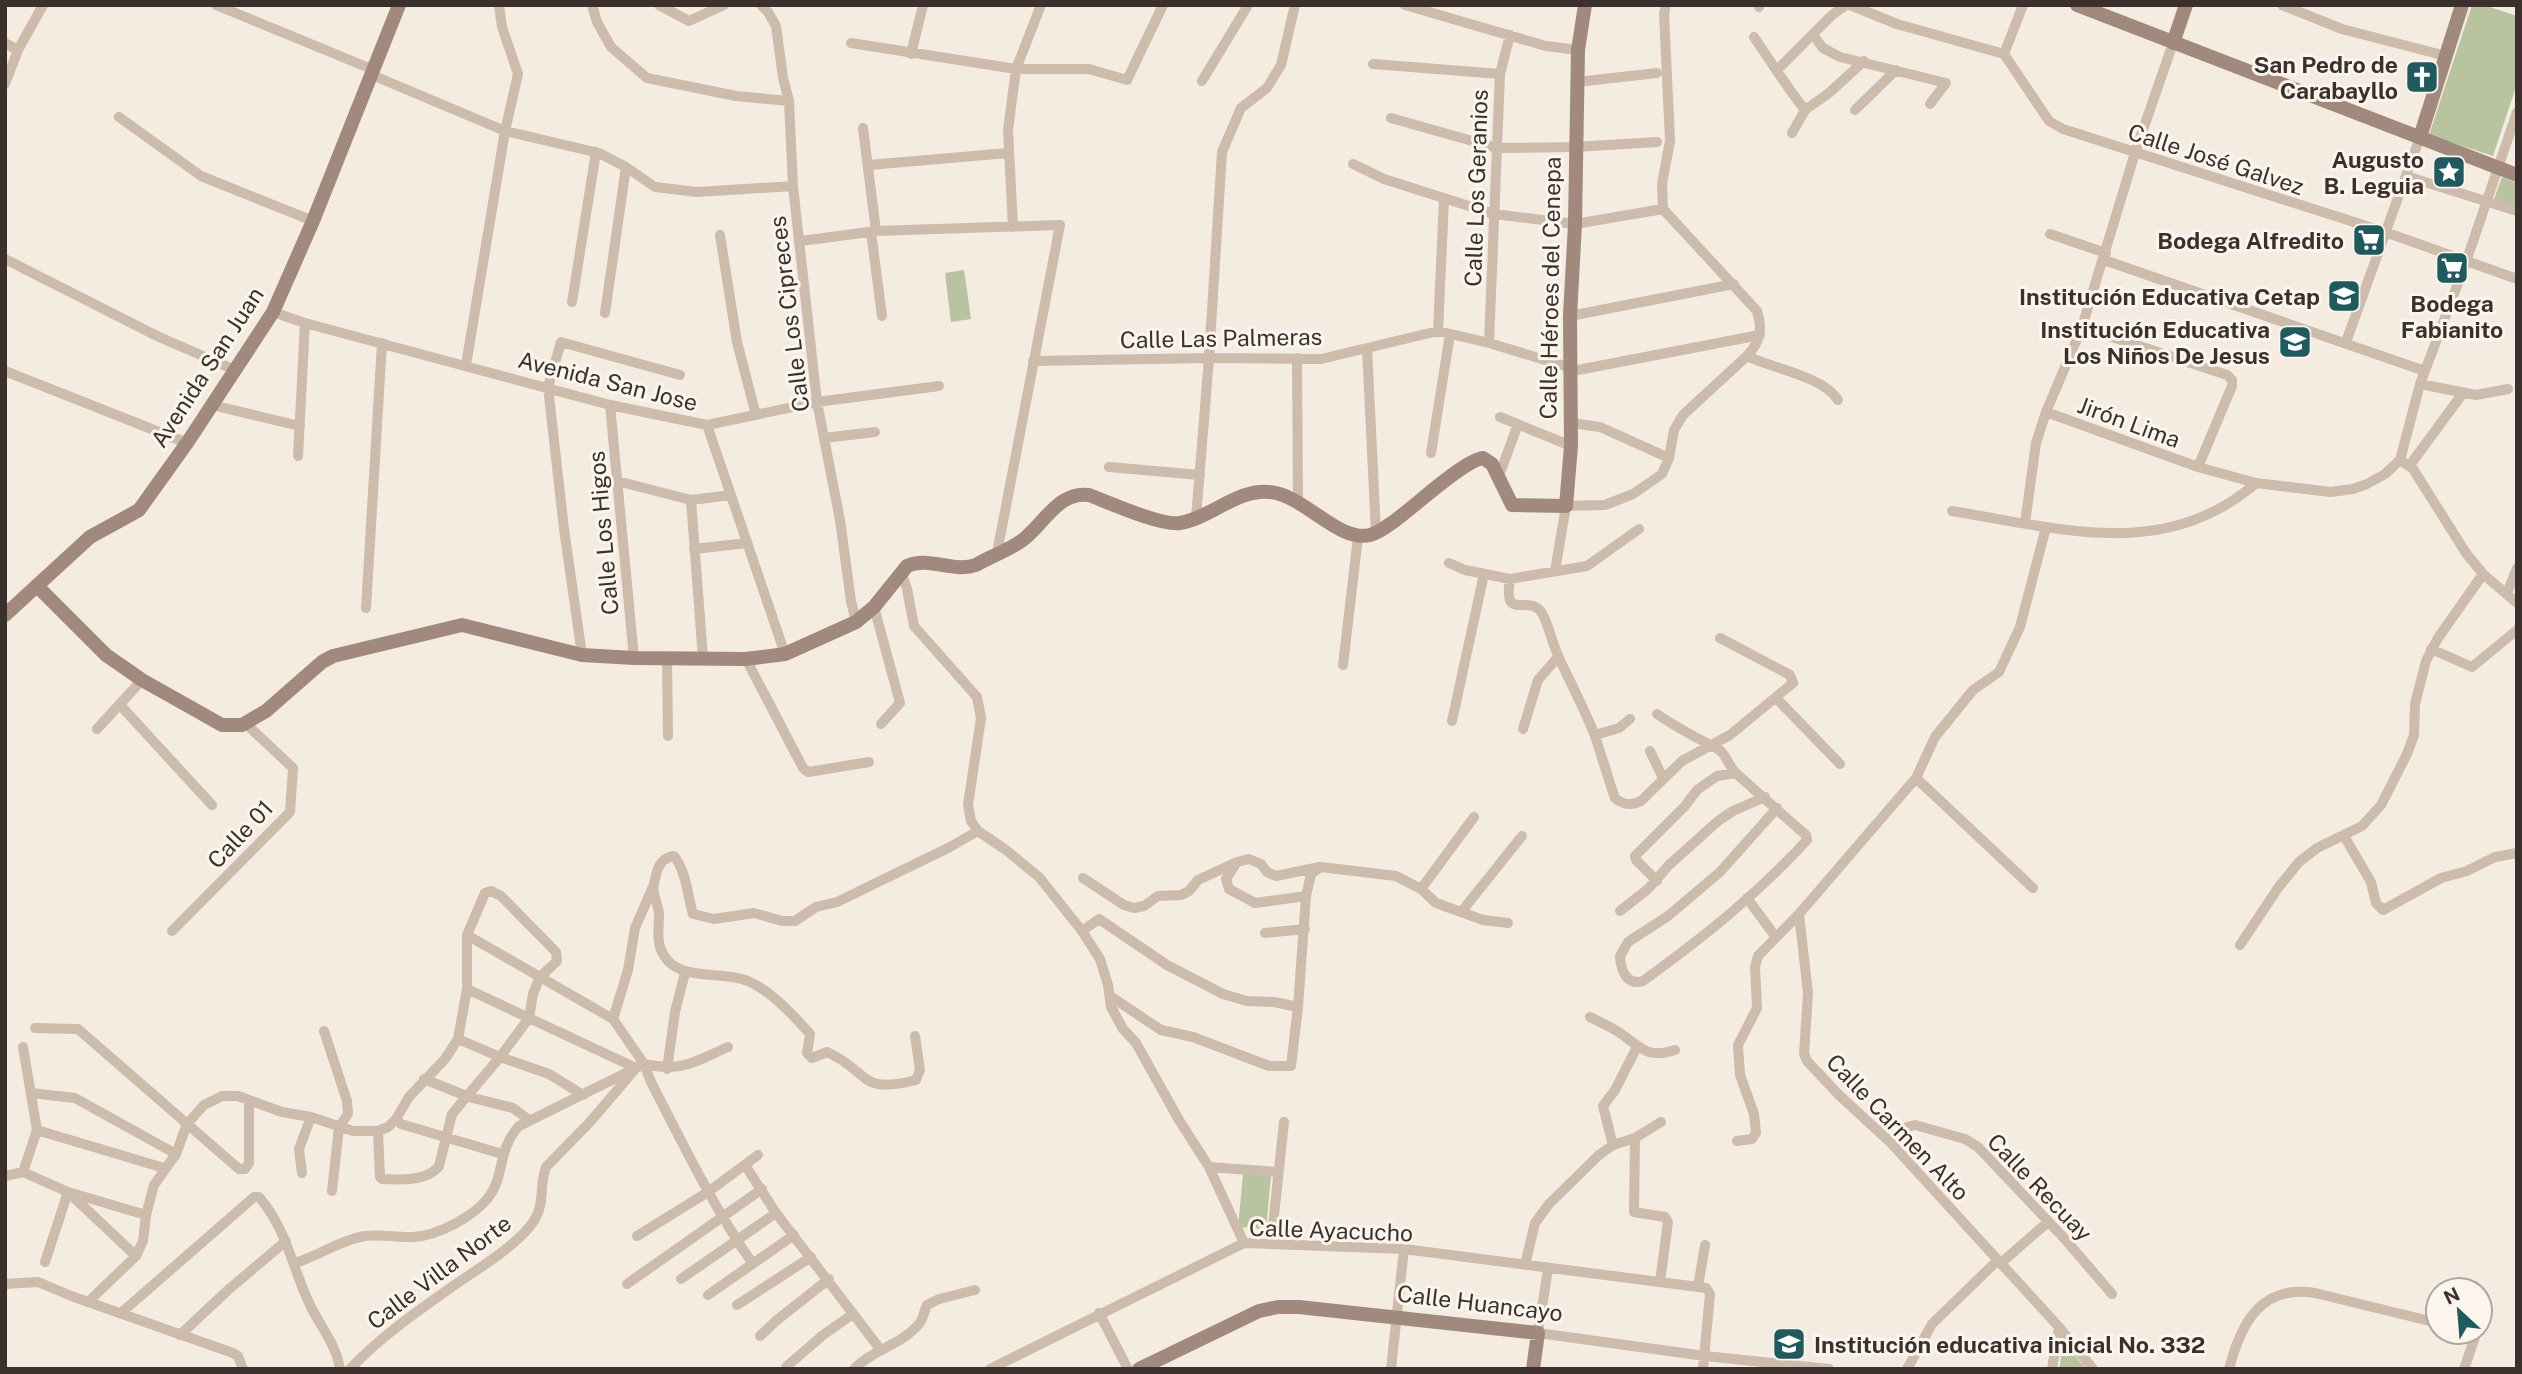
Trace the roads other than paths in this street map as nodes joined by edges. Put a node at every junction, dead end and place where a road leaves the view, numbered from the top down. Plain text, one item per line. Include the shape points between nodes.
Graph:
1 (43, 5) edge
2 (215, 5) edge
3 (399, 5) edge
4 (499, 5) edge
5 (592, 5) edge
6 (724, 5) edge
7 (761, 5) edge
8 (923, 5) edge
9 (1041, 5) edge
10 (1163, 5) edge
11 (1248, 5) edge
12 (1295, 5) edge
13 (1405, 5) edge
14 (1585, 5) edge
15 (1666, 5) edge
16 (1848, 5) edge
17 (2023, 5) edge
18 (2077, 5) edge
19 (2186, 5) edge
20 (2282, 5) edge
21 (2462, 5) edge
22 (663, 6) edge
23 (1510, 35) junction
24 (1813, 35) junction
25 (1754, 37) dead end
26 (5, 43) edge
27 (851, 43) dead end
28 (2173, 43) junction
29 (18, 50) junction
30 (1578, 50) junction
31 (911, 54) junction
32 (2004, 54) junction
33 (2446, 56) junction
34 (1864, 61) junction
35 (1373, 64) dead end
36 (1016, 69) junction
37 (1777, 70) junction
38 (1896, 70) junction
39 (373, 73) junction
40 (1657, 73) dead end
41 (1500, 74) junction
42 (1202, 81) dead end
43 (1577, 82) junction
44 (5, 84) edge
45 (789, 101) junction
46 (1930, 104) dead end
47 (1805, 110) junction
48 (1855, 110) dead end
49 (2517, 112) edge
50 (119, 117) dead end
51 (1391, 118) dead end
52 (863, 128) dead end
53 (505, 131) junction
54 (1792, 133) dead end
55 (2420, 137) junction
56 (1657, 142) dead end
57 (1575, 147) junction
58 (1497, 148) junction
59 (596, 152) junction
60 (1008, 153) junction
61 (2135, 153) junction
62 (1353, 164) dead end
63 (869, 165) junction
64 (625, 167) junction
65 (2498, 167) junction
66 (2517, 175) edge
67 (2406, 176) junction
68 (793, 186) junction
69 (1444, 199) junction
70 (2487, 201) junction
71 (1663, 209) junction
72 (2517, 211) edge
73 (1494, 214) junction
74 (313, 221) junction
75 (1575, 224) junction
76 (1013, 227) junction
77 (874, 232) junction
78 (2385, 232) junction
79 (2050, 234) dead end
80 (720, 235) dead end
81 (801, 241) junction
82 (2105, 257) junction
83 (5, 259) edge
84 (2466, 262) junction
85 (2517, 279) edge
86 (1734, 284) junction
87 (572, 302) dead end
88 (273, 312) junction
89 (605, 313) dead end
90 (882, 316) dead end
91 (1570, 316) junction
92 (304, 323) junction
93 (2082, 327) junction
94 (1438, 331) junction
95 (1450, 334) junction
96 (1760, 335) junction
97 (2346, 342) junction
98 (382, 343) junction
99 (1489, 343) junction
100 (1367, 348) junction
101 (1747, 356) junction
102 (1209, 358) junction
103 (1297, 358) junction
104 (1033, 361) junction
105 (466, 365) junction
106 (1571, 366) junction
107 (235, 370) junction
108 (5, 371) edge
109 (2425, 371) junction
110 (680, 375) dead end
111 (2420, 384) junction
112 (939, 386) dead end
113 (548, 387) junction
114 (2508, 389) dead end
115 (2463, 393) junction
116 (1838, 400) dead end
117 (817, 402) junction
118 (212, 405) junction
119 (610, 405) junction
120 (2046, 412) junction
121 (757, 415) junction
122 (1500, 417) dead end
123 (1571, 423) junction
124 (1518, 424) junction
125 (707, 425) junction
126 (300, 426) junction
127 (875, 432) dead end
128 (824, 438) junction
129 (187, 443) junction
130 (1571, 446) junction
131 (1431, 453) dead end
132 (298, 456) dead end
133 (1669, 458) junction
134 (2405, 463) junction
135 (1109, 467) dead end
136 (2198, 467) junction
137 (1200, 475) junction
138 (1499, 476) junction
139 (617, 481) junction
140 (2256, 483) junction
141 (731, 495) junction
142 (691, 500) junction
143 (1298, 500) junction
144 (1566, 506) junction
145 (1952, 511) dead end
146 (1196, 518) junction
147 (2025, 523) junction
148 (2046, 527) junction
149 (1639, 529) dead end
150 (1376, 533) junction
151 (1358, 537) junction
152 (747, 543) junction
153 (694, 549) junction
154 (996, 553) junction
155 (1449, 563) dead end
156 (2517, 568) edge
157 (901, 571) junction
158 (1555, 571) junction
159 (1485, 574) junction
160 (2483, 574) junction
161 (1510, 579) junction
162 (37, 586) junction
163 (2507, 593) junction
164 (2517, 603) edge
165 (874, 607) junction
166 (366, 608) dead end
167 (5, 615) edge
168 (856, 622) junction
169 (2517, 630) edge
170 (1720, 638) dead end
171 (2431, 649) junction
172 (785, 654) junction
173 (582, 655) junction
174 (1558, 657) junction
175 (634, 658) junction
176 (667, 658) junction
177 (703, 658) junction
178 (746, 659) junction
179 (1343, 665) dead end
180 (142, 680) junction
181 (1776, 698) junction
182 (120, 705) junction
183 (1657, 714) dead end
184 (1630, 719) dead end
185 (1452, 721) dead end
186 (245, 723) junction
187 (881, 724) dead end
188 (97, 729) dead end
189 (1523, 729) dead end
190 (1594, 735) junction
191 (668, 736) dead end
192 (1708, 746) junction
193 (1650, 751) dead end
194 (869, 762) dead end
195 (1840, 764) dead end
196 (1735, 773) junction
197 (1663, 778) junction
198 (1916, 778) junction
199 (1765, 797) junction
200 (212, 804) dead end
201 (1776, 808) junction
202 (1474, 817) dead end
203 (978, 831) junction
204 (1522, 836) dead end
205 (2344, 836) junction
206 (2517, 853) edge
207 (1237, 862) junction
208 (1321, 867) junction
209 (1083, 878) dead end
210 (1657, 881) junction
211 (2033, 888) dead end
212 (653, 889) junction
213 (1421, 889) junction
214 (1306, 896) junction
215 (1747, 898) junction
216 (1462, 911) junction
217 (1620, 911) dead end
218 (1799, 914) junction
219 (1508, 923) dead end
220 (1305, 929) junction
221 (172, 931) dead end
222 (1082, 931) junction
223 (1265, 933) dead end
224 (467, 934) junction
225 (1775, 936) junction
226 (2241, 945) dead end
227 (685, 973) junction
228 (540, 977) junction
229 (467, 989) junction
230 (1110, 996) junction
231 (1298, 1007) junction
232 (1590, 1017) dead end
233 (529, 1018) junction
234 (613, 1018) junction
235 (35, 1028) dead end
236 (324, 1031) dead end
237 (915, 1036) dead end
238 (458, 1039) junction
239 (23, 1047) dead end
240 (728, 1047) dead end
241 (1637, 1047) junction
242 (1675, 1050) dead end
243 (500, 1057) junction
244 (640, 1066) junction
245 (667, 1069) junction
246 (424, 1079) junction
247 (30, 1093) junction
248 (583, 1095) junction
249 (468, 1097) junction
250 (249, 1100) junction
251 (311, 1117) junction
252 (396, 1119) junction
253 (529, 1120) junction
254 (1284, 1122) dead end
255 (1661, 1122) dead end
256 (187, 1124) junction
257 (339, 1127) junction
258 (37, 1129) junction
259 (378, 1131) junction
260 (446, 1137) junction
261 (1635, 1138) junction
262 (1737, 1141) dead end
263 (1890, 1142) junction
264 (1613, 1145) junction
265 (176, 1154) junction
266 (502, 1154) junction
267 (758, 1155) dead end
268 (745, 1165) junction
269 (1209, 1167) junction
270 (164, 1168) junction
271 (23, 1172) junction
272 (302, 1172) dead end
273 (1278, 1172) junction
274 (5, 1177) edge
275 (762, 1189) junction
276 (332, 1191) dead end
277 (68, 1192) junction
278 (708, 1192) junction
279 (776, 1213) junction
280 (146, 1215) junction
281 (722, 1216) junction
282 (2048, 1222) junction
283 (794, 1235) junction
284 (637, 1236) dead end
285 (286, 1241) junction
286 (736, 1241) junction
287 (1244, 1243) junction
288 (1271, 1244) junction
289 (1705, 1245) dead end
290 (1404, 1249) junction
291 (136, 1256) junction
292 (811, 1256) junction
293 (45, 1262) dead end
294 (2000, 1262) junction
295 (295, 1263) junction
296 (753, 1264) junction
297 (1525, 1265) junction
298 (1548, 1269) junction
299 (681, 1279) dead end
300 (829, 1279) junction
301 (1660, 1282) junction
302 (5, 1284) edge
303 (626, 1284) dead end
304 (1698, 1287) junction
305 (975, 1290) dead end
306 (2112, 1294) dead end
307 (708, 1295) dead end
308 (88, 1302) junction
309 (737, 1305) dead end
310 (1099, 1313) junction
311 (121, 1314) junction
312 (853, 1314) junction
313 (1397, 1316) junction
314 (2424, 1319) edge
315 (2059, 1327) junction
316 (1538, 1333) junction
317 (180, 1335) junction
318 (760, 1336) dead end
319 (2472, 1346) edge
320 (880, 1349) junction
321 (335, 1352) junction
322 (1705, 1356) junction
323 (786, 1367) dead end
324 (243, 1369) edge
325 (340, 1369) edge
326 (349, 1369) edge
327 (854, 1369) edge
328 (990, 1369) edge
329 (1128, 1369) edge
330 (1139, 1369) edge
331 (1391, 1369) edge
332 (1533, 1369) edge
333 (1703, 1369) edge
334 (1829, 1369) edge
335 (1907, 1369) edge
336 (2052, 1369) edge
337 (2093, 1369) edge
338 (2229, 1369) edge
339 (2464, 1369) edge

1 - 29 street
2 - 39 street
3 - 39 street, Avenida San Juan
4 - 53 street via 518,74
5 - 45 street via 611,47 648,78 736,96
6 - 22 street via 689,21
7 - 45 street, Calle Los Cipreces via 776,26
8 - 31 street
9 - 36 street
10 - 36 street via 1127,80 1088,69
11 - 42 street
12 - 102 street via 1281,65 1267,88 1241,108 1222,152
13 - 23 street
14 - 30 street, Calle Héroes del Cenepa
15 - 71 street via 1670,141 1662,184
16 - 24 street
16 - 32 street
17 - 32 street
18 - 28 street
19 - 28 street
20 - 33 street via 2342,29
21 - 33 street
23 - 30 street
23 - 41 street, Calle Los Geranios
24 - 34 street via 1823,48 1840,57
24 - 37 street
25 - 37 street
26 - 29 street
27 - 31 street
28 - 55 street
28 - 61 street
29 - 44 street
30 - 43 street, Calle Héroes del Cenepa
31 - 36 street
32 - 61 street, Calle José Galvez via 2049,121
33 - 55 street
34 - 38 street
34 - 47 street
35 - 41 street
36 - 60 street
37 - 47 street
38 - 46 street via 1946,83
38 - 48 street
39 - 53 street
39 - 74 street, Avenida San Juan
40 - 43 street
41 - 58 street, Calle Los Geranios
43 - 57 street, Calle Héroes del Cenepa
45 - 68 street, Calle Los Cipreces
47 - 54 street
49 - 65 street
50 - 74 street via 201,176
51 - 58 street
52 - 63 street
53 - 59 street
53 - 105 street
55 - 65 street
55 - 67 street
56 - 57 street
57 - 58 street
57 - 75 street, Calle Héroes del Cenepa
58 - 73 street, Calle Los Geranios
59 - 64 street
59 - 87 street
60 - 63 street
60 - 76 street
61 - 78 street, Calle José Galvez
61 - 82 street
62 - 69 street
63 - 77 street
64 - 68 street via 655,187 697,192
64 - 89 street
65 - 66 street
65 - 70 street
67 - 70 street
67 - 78 street
68 - 81 street, Calle Los Cipreces
69 - 73 street
69 - 94 street
70 - 72 street
70 - 84 street
71 - 75 street
71 - 86 street
73 - 75 street
73 - 99 street, Calle Los Geranios
74 - 88 street, Avenida San Juan
75 - 91 street, Calle Héroes del Cenepa
76 - 77 street
76 - 104 street via 1060,225
77 - 81 street
77 - 90 street
78 - 84 street, Calle José Galvez
78 - 97 street
79 - 82 street
80 - 121 street via 737,342
81 - 117 street, Calle Los Cipreces
82 - 93 street
82 - 97 street
83 - 107 street
84 - 85 street, Calle José Galvez
84 - 109 street
86 - 91 street
86 - 96 street via 1757,311
88 - 92 street, Avenida San Jose
88 - 107 street, Avenida San Juan
91 - 106 street, Calle Héroes del Cenepa
92 - 98 street, Avenida San Jose
92 - 126 street
93 - 120 street
93 - 136 street via 2232,380
94 - 95 street, Calle Las Palmeras
94 - 100 street, Calle Las Palmeras
95 - 99 street, Calle Las Palmeras
95 - 131 street
96 - 101 street
96 - 106 street, Calle Las Palmeras via 1578,370
97 - 109 street
98 - 105 street, Avenida San Jose
98 - 166 street
99 - 106 street, Calle Las Palmeras
100 - 103 street, Calle Las Palmeras via 1321,359
100 - 150 street
101 - 116 street via 1812,380
101 - 133 street via 1683,415 1674,430
102 - 103 street, Calle Las Palmeras
102 - 104 street, Calle Las Palmeras
102 - 137 street
103 - 143 street
104 - 154 street
105 - 113 street, Avenida San Jose
106 - 123 street, Calle Héroes del Cenepa
107 - 118 street, Avenida San Juan
108 - 129 street
109 - 111 street
110 - 113 street via 561,342
111 - 115 street
111 - 134 street
112 - 117 street, Avenida San Jose
113 - 119 street, Avenida San Jose
113 - 173 street
114 - 115 street
115 - 134 street, Jirón Lima
117 - 121 street, Avenida San Jose
117 - 128 street, Calle Los Cipreces
118 - 126 street
118 - 129 street, Avenida San Juan
119 - 125 street, Avenida San Jose
119 - 139 street, Calle Los Higos
120 - 136 street, Jirón Lima
120 - 147 street via 2036,443
121 - 125 street, Avenida San Jose
122 - 124 street
123 - 130 street, Calle Héroes del Cenepa
123 - 133 street via 1600,427
124 - 130 street
124 - 138 street
125 - 141 street
126 - 132 street
127 - 128 street
128 - 168 street, Calle Los Cipreces
129 - 162 street, Avenida San Juan via 139,509 90,537
130 - 144 street, Calle Héroes del Cenepa
133 - 144 street via 1662,474 1633,494 1605,505
134 - 140 street, Jirón Lima via 2367,484 2331,492
134 - 160 street
135 - 137 street
136 - 140 street, Jirón Lima
137 - 146 street
138 - 144 street via 1512,505
138 - 150 street via 1487,459 1475,460
139 - 142 street
139 - 175 street, Calle Los Higos
140 - 148 street via 2237,500 2183,526 2121,534
141 - 142 street
141 - 152 street
142 - 153 street
143 - 146 street via 1253,492
143 - 151 street
144 - 158 street, Calle Héroes del Cenepa
145 - 147 street
146 - 154 street via 1178,524 1079,494 1057,505 1023,540
147 - 148 street
148 - 198 street via 2020,627 1999,672 1973,690 1935,737
149 - 158 street via 1591,565
150 - 151 street
151 - 179 street
152 - 153 street
152 - 172 street
153 - 177 street
154 - 157 street via 968,568 913,563
155 - 159 street
156 - 163 street
157 - 165 street
157 - 203 street via 914,626 977,698 981,718 968,805
158 - 161 street
159 - 161 street
159 - 185 street
160 - 163 street
160 - 171 street
161 - 174 street via 1508,601 1541,612
162 - 167 street, Avenida San Juan
162 - 180 street via 106,654
163 - 164 street
165 - 168 street
165 - 187 street via 900,703
168 - 172 street
169 - 171 street via 2472,667
170 - 181 street via 1790,675 1793,683
171 - 205 street via 2421,673 2414,735 2407,754 2381,806 2362,826
172 - 178 street
173 - 175 street
173 - 186 street via 462,625 333,656
174 - 189 street via 1538,680
174 - 190 street
175 - 176 street
176 - 177 street
176 - 191 street
177 - 178 street
178 - 194 street via 803,768 808,772
180 - 182 street
180 - 186 street via 222,725
181 - 192 street via 1730,735
181 - 195 street
182 - 188 street
182 - 200 street
183 - 192 street
184 - 190 street via 1619,728
186 - 221 street, Calle 01 via 293,768 290,812
190 - 197 street via 1618,801 1641,801
192 - 196 street via 1720,750
192 - 197 street
193 - 197 street
196 - 199 street
196 - 210 street via 1717,776 1697,790 1635,856
198 - 211 street
198 - 218 street
199 - 201 street
199 - 210 street via 1718,821
201 - 215 street via 1807,840
201 - 215 street via 1709,881 1628,942 1619,956 1625,974 1634,982 1643,981
202 - 213 street
203 - 212 street via 795,921 754,913 714,919 693,914 685,878 674,856 657,867
203 - 222 street via 1039,877
204 - 216 street
205 - 206 street via 2383,910 2441,878
205 - 226 street via 2299,862
207 - 208 street via 1261,863 1276,876
207 - 209 street via 1198,880 1181,895 1158,896 1134,908
207 - 214 street via 1226,879 1229,889 1245,900 1255,903
208 - 213 street via 1396,876
208 - 214 street via 1311,874
210 - 217 street
212 - 227 street via 659,909 659,947
212 - 234 street via 635,929
213 - 216 street via 1436,903
214 - 220 street
215 - 225 street
216 - 219 street
218 - 225 street
218 - 263 street, Calle Carmen Alto via 1808,993 1804,1054 1839,1095
220 - 223 street
220 - 231 street
222 - 230 street via 1100,959
222 - 231 street via 1100,919 1167,965 1223,994
224 - 228 street
224 - 228 street via 485,893 491,891 556,951 557,961
224 - 229 street
225 - 262 street via 1758,956 1757,1008 1738,1045 1740,1075 1756,1133 1752,1139
227 - 237 street via 732,975 755,984 810,1034 807,1054 812,1058 827,1052 879,1086 916,1080 920,1070
227 - 245 street
228 - 233 street
228 - 234 street
229 - 233 street
229 - 238 street
230 - 231 street via 1161,1030 1269,1066 1291,1066
230 - 269 street via 1123,1029 1136,1043
232 - 241 street
233 - 243 street
233 - 244 street
234 - 244 street
235 - 256 street via 78,1029
236 - 257 street via 347,1101 348,1114
238 - 243 street
238 - 246 street
239 - 247 street
240 - 245 street
241 - 242 street via 1654,1054
241 - 264 street via 1603,1106
243 - 248 street via 550,1074
243 - 249 street
244 - 245 street
244 - 248 street
244 - 278 street
244 - 326 street, Calle Villa Norte via 546,1167 534,1222
246 - 249 street
246 - 252 street
247 - 258 street
247 - 265 street via 75,1098
248 - 253 street
249 - 253 street via 513,1108
249 - 260 street via 452,1114
250 - 251 street
250 - 256 street via 222,1097 204,1105
250 - 256 street via 249,1163 245,1169 239,1169
251 - 257 street
251 - 272 street via 299,1149
252 - 259 street
252 - 260 street
253 - 266 street via 508,1138
254 - 273 street
255 - 261 street
256 - 265 street
257 - 259 street
257 - 276 street
258 - 270 street
258 - 271 street
259 - 260 street via 380,1177 386,1179 435,1172
260 - 266 street
261 - 264 street
261 - 301 street via 1634,1212 1665,1217 1668,1222
263 - 282 street, Calle Recuay via 1915,1125 1965,1139 1978,1147
263 - 294 street, Calle Carmen Alto
264 - 297 street via 1557,1196 1535,1223
265 - 270 street
266 - 295 street via 491,1195 461,1221 416,1237 362,1236
267 - 268 street
268 - 275 street
268 - 278 street
269 - 273 street
269 - 287 street
270 - 280 street
271 - 274 street
271 - 277 street
273 - 288 street
275 - 279 street
275 - 281 street
277 - 280 street
277 - 291 street
277 - 293 street
278 - 281 street
278 - 284 street
279 - 283 street
279 - 286 street
280 - 291 street
281 - 286 street
281 - 303 street
282 - 294 street
282 - 306 street, Calle Recuay
283 - 292 street
283 - 296 street
285 - 295 street
285 - 311 street via 263,1202 254,1197
285 - 317 street
286 - 296 street
286 - 299 street
287 - 288 street, Calle Ayacucho
287 - 310 street, Calle Ayacucho
288 - 290 street, Calle Ayacucho
289 - 304 street
290 - 297 street, Calle Ayacucho
290 - 313 street
291 - 308 street
292 - 300 street
292 - 309 street
294 - 315 street, Calle Carmen Alto
294 - 335 street via 1932,1324
295 - 321 street via 300,1284
296 - 307 street
297 - 298 street, Calle Ayacucho
298 - 301 street, Calle Ayacucho
298 - 316 street
300 - 312 street
300 - 318 street
301 - 304 street, Calle Ayacucho
302 - 308 street via 38,1282
304 - 322 street via 1710,1294
305 - 320 street via 927,1305 920,1324
308 - 311 street
310 - 328 street, Calle Ayacucho
310 - 329 street
311 - 317 street
312 - 320 street
312 - 323 street
313 - 316 street, Calle Huancayo
313 - 330 street, Calle Huancayo via 1271,1308
313 - 331 street
314 - 338 street via 2298,1290 2278,1294 2248,1319
315 - 336 street
315 - 337 street, Calle Carmen Alto
316 - 322 street, Calle Huancayo
316 - 332 street
317 - 324 street via 233,1353
319 - 339 street
320 - 327 street
321 - 325 street
321 - 326 street
322 - 333 street
322 - 334 street, Calle Huancayo

